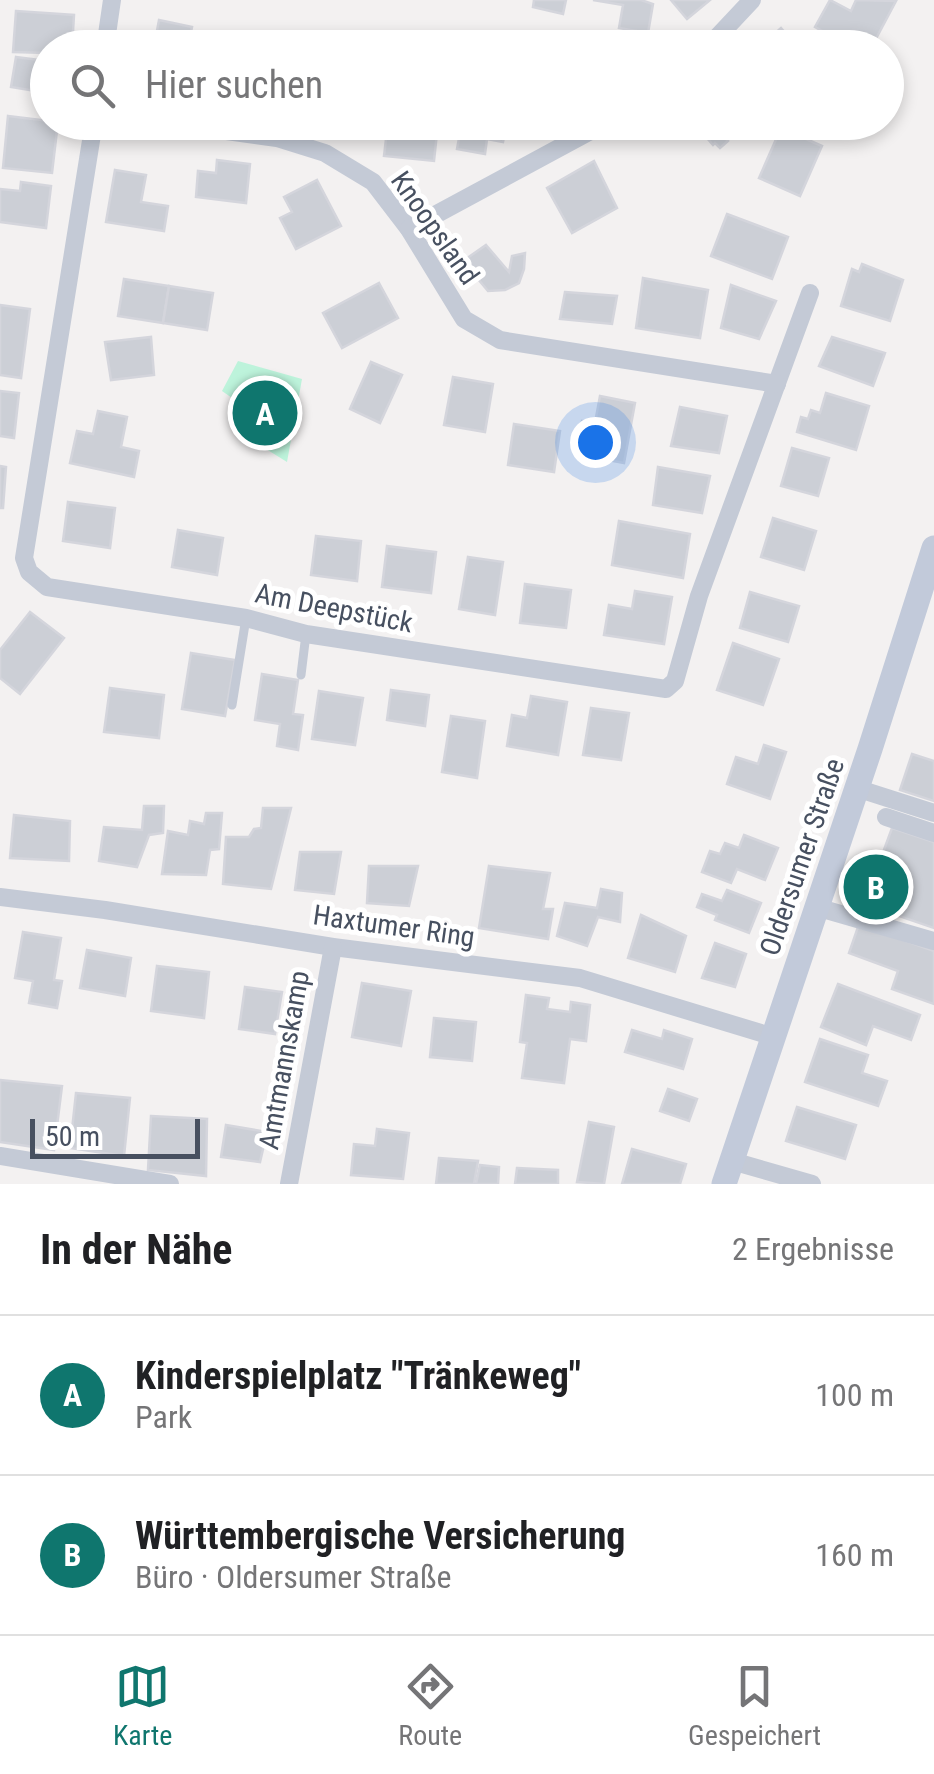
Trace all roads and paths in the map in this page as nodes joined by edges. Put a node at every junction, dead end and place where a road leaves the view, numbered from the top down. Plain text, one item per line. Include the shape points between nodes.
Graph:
1 (112, 0) edge
2 (752, 0) edge
3 (108, 30) edge
4 (724, 30) edge
5 (91, 140) edge
6 (284, 140) edge
7 (574, 140) edge
8 (409, 229) junction
9 (810, 292) dead end
10 (777, 384) junction
11 (934, 548) edge
12 (246, 618) junction
13 (306, 634) junction
14 (301, 675) dead end
15 (232, 705) dead end
16 (856, 788) junction
17 (934, 813) edge
18 (886, 817) dead end
19 (934, 833) edge
20 (0, 898) edge
21 (816, 906) junction
22 (934, 941) edge
23 (333, 946) junction
24 (774, 1037) junction
25 (0, 1156) edge
26 (728, 1172) edge
27 (170, 1184) edge
28 (289, 1184) edge
29 (812, 1184) edge

1 - 3 street
2 - 4 street
5 - 12 street, Am Deepstück via 24,558 29,572 48,587
6 - 8 street, Knoopsland via 325,152 373,182
7 - 8 street
8 - 10 street, Knoopsland via 464,319 500,340
9 - 10 street, Am Deepstück
10 - 13 street, Am Deepstück via 675,681 666,689
11 - 16 main road, Oldersumer Straße
12 - 13 street, Am Deepstück
12 - 15 lane
13 - 14 lane
16 - 17 street
16 - 21 main road, Oldersumer Straße
18 - 19 street
20 - 23 street, Haxtumer Ring
21 - 22 street
21 - 24 main road, Oldersumer Straße
23 - 24 street, Haxtumer Ring via 580,978
23 - 28 street, Amtmannskamp
24 - 26 main road, Oldersumer Straße
25 - 27 street
26 - 29 street

